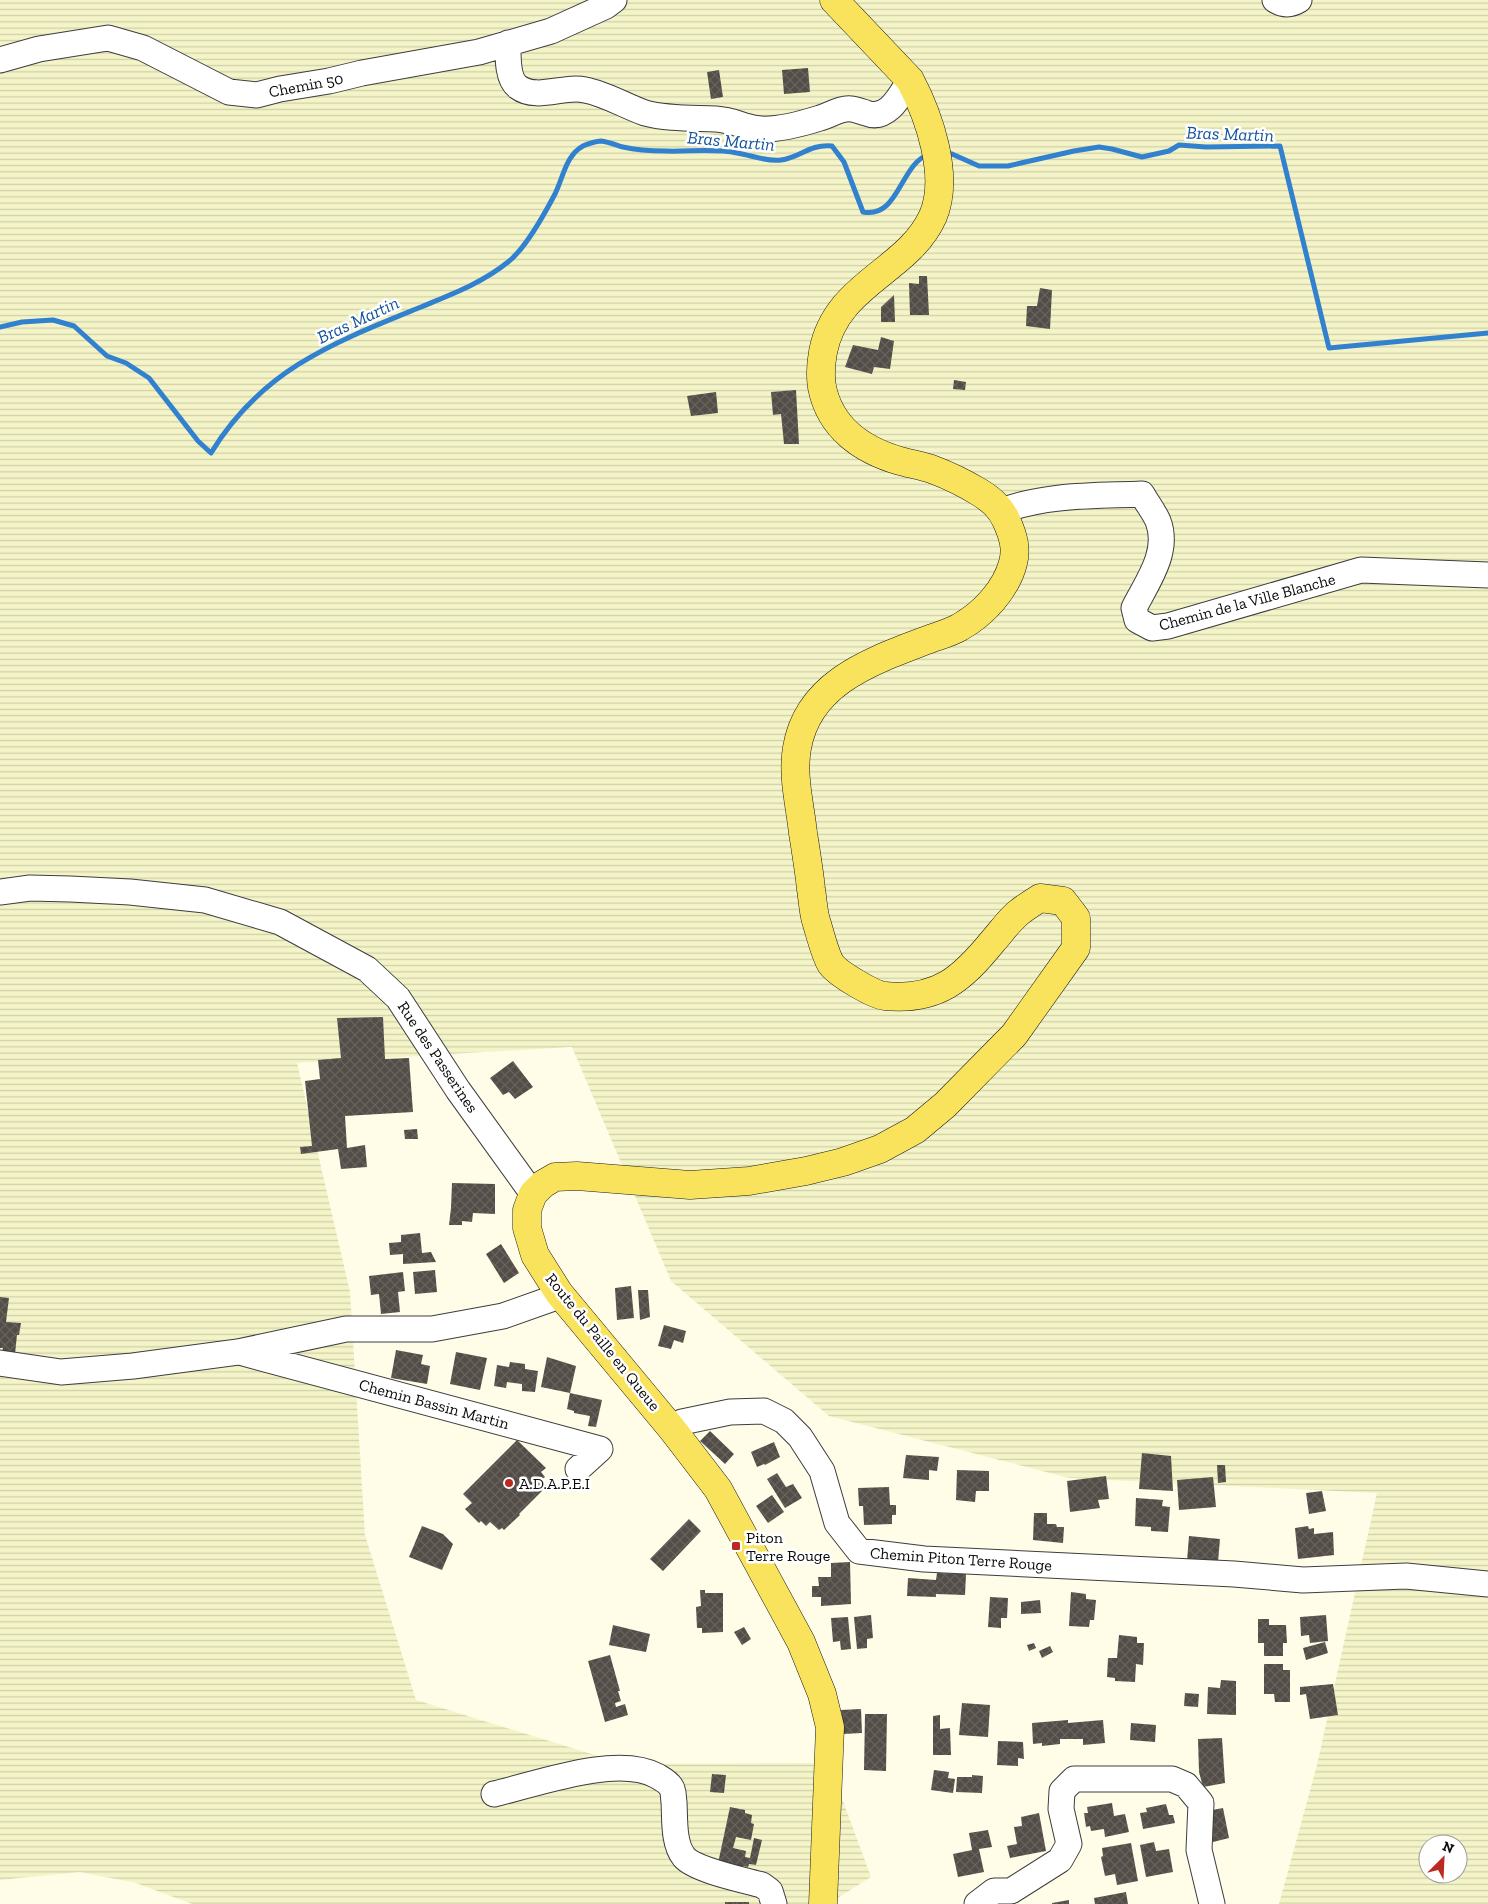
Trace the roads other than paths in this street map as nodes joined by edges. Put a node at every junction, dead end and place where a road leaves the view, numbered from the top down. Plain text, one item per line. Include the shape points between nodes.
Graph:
1 (614, 0) edge
2 (834, 0) edge
3 (1275, 0) edge
4 (1299, 0) edge
5 (508, 44) junction
6 (0, 60) edge
7 (910, 80) junction
8 (1002, 511) junction
9 (1488, 575) edge
10 (0, 892) edge
11 (533, 1194) junction
12 (559, 1293) junction
13 (238, 1352) junction
14 (0, 1363) edge
15 (672, 1429) junction
16 (578, 1469) dead end
17 (1488, 1584) edge
18 (494, 1794) dead end
19 (1013, 1898) edge
20 (774, 1904) edge
21 (823, 1904) edge
22 (977, 1904) edge
23 (1212, 1904) edge

1 - 5 street, Chemin 50 via 551,30
2 - 7 main road
3 - 4 street via 1292,4
5 - 6 street, Chemin 50 via 257,95 229,92 143,48 108,38
5 - 7 street via 510,72 515,85 522,89 547,92 582,89 646,113 727,120 752,128 794,125 842,109 882,113 894,105
7 - 8 main road via 932,132 938,165 940,189 934,214 924,233 856,292 836,317 826,340 821,364 822,386 831,413 845,433 866,448 961,481 989,498
8 - 9 street, Chemin de la Ville Blanche via 1062,497 1142,494 1158,521 1160,556 1134,608 1138,620 1152,628 1360,570
8 - 11 main road via 1015,539 1014,562 1004,586 988,605 959,628 871,661 844,676 819,700 805,722 797,748 796,776 815,920 832,966 880,996 908,997 954,982 972,967 1015,915 1040,898 1063,901 1076,918 1076,948 1014,1035 945,1105 914,1130 880,1148 843,1162 749,1180 690,1185 555,1177
10 - 11 street, Rue des Passerines via 30,888 70,889 205,900 280,922 367,969 398,998 458,1090
11 - 12 main road, Route du Paille en Queue via 527,1210 527,1228 535,1255
12 - 13 street, Chemin Bassin Martin via 551,1299 503,1316 432,1329 346,1329
12 - 15 main road, Route du Paille en Queue
13 - 14 street, Chemin Bassin Martin via 61,1372
13 - 16 street, Chemin Bassin Martin via 600,1449
15 - 17 street, Chemin Piton Terre Rouge via 682,1422 730,1412 764,1411 784,1421 800,1437 822,1471 837,1523 859,1551 924,1559 1304,1580 1406,1576
15 - 21 main road, Route du Paille en Queue via 726,1502 801,1642 822,1694 830,1727
18 - 20 street via 590,1770 637,1768 653,1774 673,1789 678,1846 685,1858 695,1866 762,1885 770,1891
19 - 22 street via 994,1891
19 - 23 street via 1060,1860 1069,1844 1060,1809 1062,1791 1074,1779 1172,1779 1186,1785 1201,1803 1199,1850

